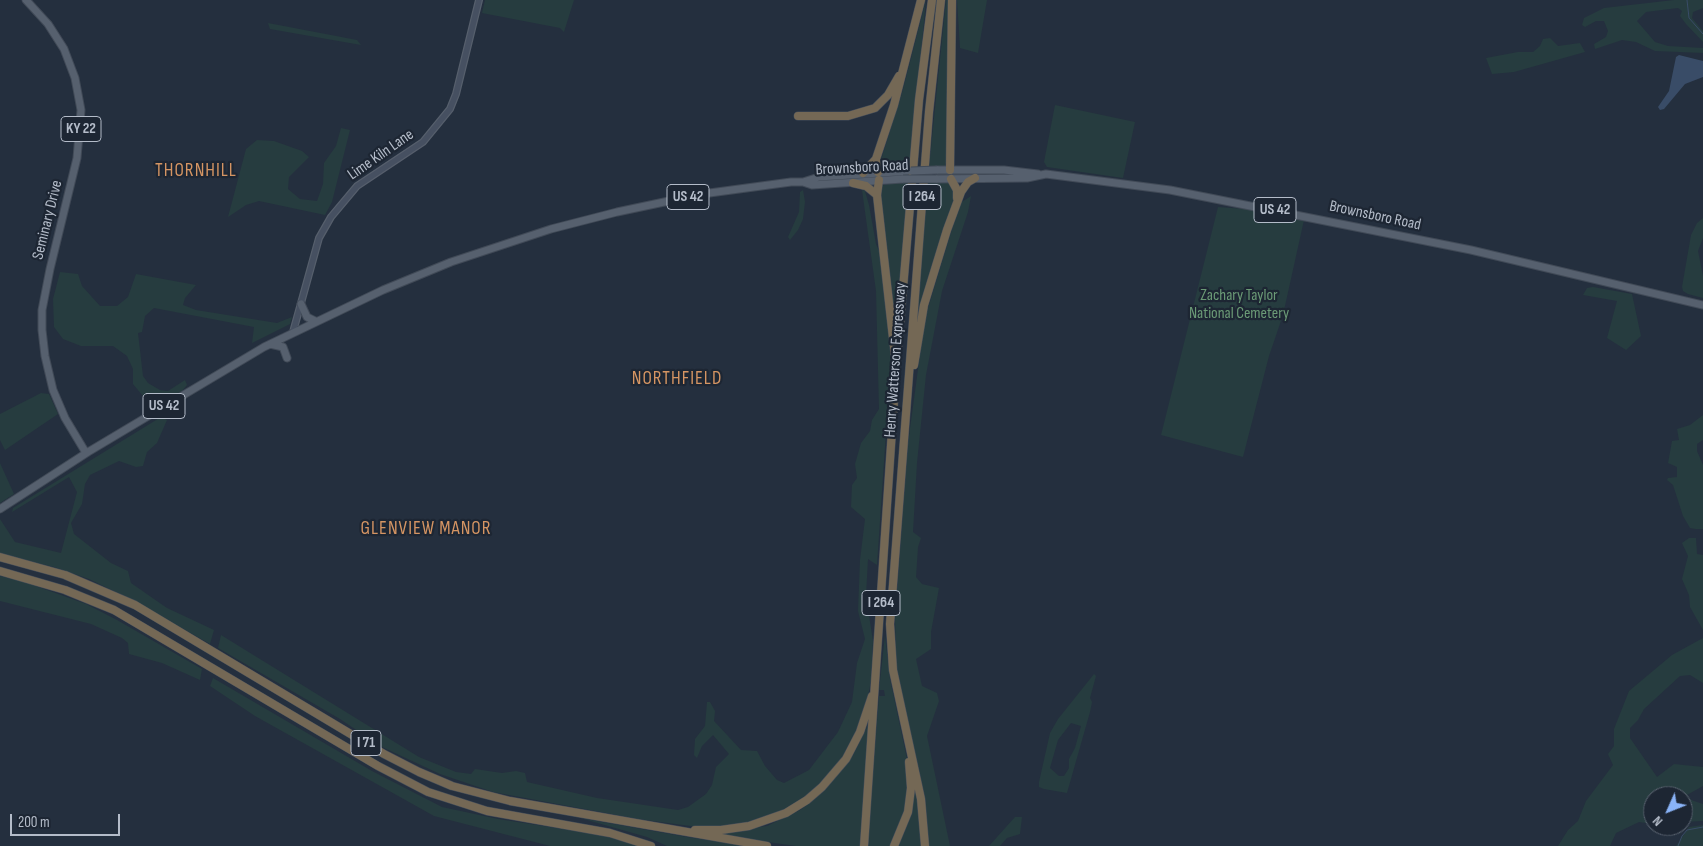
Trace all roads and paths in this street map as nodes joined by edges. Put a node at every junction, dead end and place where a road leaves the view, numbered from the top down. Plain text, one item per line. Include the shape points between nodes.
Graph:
1 (26, 0) edge
2 (479, 0) edge
3 (921, 0) edge
4 (932, 0) edge
5 (942, 0) edge
6 (952, 0) edge
7 (904, 66) junction
8 (798, 116) dead end
9 (876, 159) junction
10 (950, 170) junction
11 (863, 174) junction
12 (1039, 174) junction
13 (879, 176) junction
14 (975, 178) junction
15 (952, 179) junction
16 (803, 182) junction
17 (853, 182) junction
18 (877, 195) junction
19 (957, 200) junction
20 (301, 304) junction
21 (1703, 305) edge
22 (315, 321) junction
23 (293, 332) junction
24 (270, 344) junction
25 (287, 358) dead end
26 (896, 370) junction
27 (908, 394) junction
28 (86, 453) junction
29 (0, 509) edge
30 (0, 556) edge
31 (0, 571) edge
32 (876, 672) junction
33 (903, 721) junction
34 (650, 825) junction
35 (651, 846) edge
36 (768, 846) edge
37 (864, 846) edge
38 (894, 846) edge
39 (925, 846) edge

1 - 28 main road, Seminary Drive / KY 22 via 48,24 64,49 75,78 81,110 77,158 50,269 42,310 42,330 55,397
2 - 20 main road, Lime Kiln Lane via 454,101 436,129 412,151 358,186 331,217 320,238
3 - 7 highway
4 - 26 highway, Henry Watterson Expressway / I 264 via 919,100
5 - 27 highway, Henry Watterson Expressway / I 264 via 928,122
6 - 10 highway
7 - 8 highway via 888,95 875,108 848,116
7 - 9 highway
9 - 11 highway
9 - 13 highway
10 - 12 main road, Brownsboro Road / US 42
10 - 13 main road, Brownsboro Road / US 42, bridge via 902,171
10 - 15 main road
11 - 13 main road, Brownsboro Road / US 42
11 - 16 main road, Brownsboro Road / US 42 via 811,177
12 - 14 main road, Brownsboro Road / US 42 via 1027,178
12 - 21 main road, Brownsboro Road / US 42 via 1118,182 1250,204 1471,250
13 - 15 main road, Brownsboro Road / US 42, bridge
13 - 17 main road, Brownsboro Road / US 42
13 - 18 highway
14 - 15 main road, Brownsboro Road / US 42
14 - 19 highway via 964,186
15 - 19 highway
16 - 17 main road, Brownsboro Road / US 42 via 812,185
16 - 22 main road, US 42 via 702,194 551,229 425,272
17 - 18 highway via 866,186
18 - 26 highway
19 - 27 highway via 924,305
20 - 22 main road via 307,317
20 - 23 main road, Lime Kiln Lane
22 - 23 main road, US 42
23 - 24 main road, US 42
24 - 25 main road via 283,347
24 - 28 main road, US 42
26 - 32 highway, Henry Watterson Expressway / I 264
27 - 33 highway, Henry Watterson Expressway / I 264 via 890,624 891,656
28 - 29 main road, US 42
30 - 34 highway, I 71 via 65,575 135,605 392,758 435,780 491,797
31 - 35 highway, I 71 via 65,590 121,614 378,766 428,792 478,809 610,833
32 - 34 highway via 868,711 855,744 837,772 799,805 773,819 734,829
32 - 37 highway
33 - 38 highway via 910,794 905,823
33 - 39 highway via 921,799
34 - 36 highway, I 71

